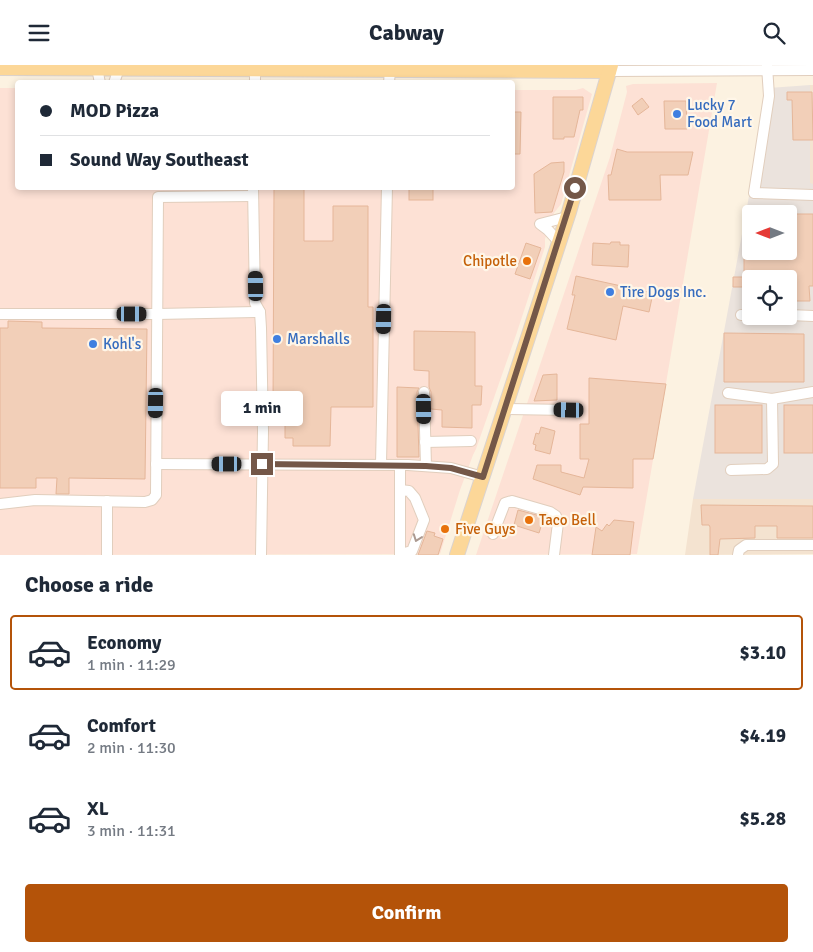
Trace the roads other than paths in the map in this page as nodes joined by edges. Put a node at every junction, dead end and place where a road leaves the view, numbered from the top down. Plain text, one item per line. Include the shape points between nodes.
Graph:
1 (72, 67) edge
2 (134, 67) edge
3 (213, 67) edge
4 (0, 68) edge
5 (97, 68) junction
6 (118, 68) junction
7 (482, 68) edge
8 (610, 68) edge
9 (767, 68) edge
10 (813, 71) edge
11 (255, 72) edge
12 (390, 76) edge
13 (99, 80) edge
14 (115, 80) edge
15 (212, 190) edge
16 (387, 190) edge
17 (253, 192) edge
18 (813, 195) edge
19 (219, 197) junction
20 (567, 217) junction
21 (559, 242) junction
22 (260, 312) junction
23 (0, 314) edge
24 (157, 314) junction
25 (797, 315) edge
26 (813, 315) edge
27 (424, 392) dead end
28 (813, 392) edge
29 (728, 393) dead end
30 (772, 399) junction
31 (506, 409) junction
32 (569, 410) dead end
33 (471, 441) dead end
34 (425, 442) junction
35 (156, 464) junction
36 (262, 464) junction
37 (381, 464) junction
38 (400, 465) junction
39 (426, 466) junction
40 (730, 470) dead end
41 (483, 477) junction
42 (400, 490) junction
43 (107, 501) junction
44 (0, 505) edge
45 (493, 533) dead end
46 (813, 545) edge
47 (790, 550) edge
48 (400, 554) edge
49 (107, 555) edge
50 (261, 555) edge
51 (457, 555) edge
52 (554, 555) edge
53 (738, 555) edge

1 - 4 main road
1 - 5 main road
2 - 3 main road
2 - 6 main road
3 - 11 main road
5 - 6 main road
5 - 13 street
6 - 14 street
7 - 8 main road
7 - 12 main road
8 - 9 street
8 - 20 main road
9 - 10 street
9 - 18 street via 769,96 754,193
11 - 12 main road
15 - 19 street
16 - 37 street
17 - 19 street
17 - 22 street via 255,303
19 - 24 street via 158,197
20 - 21 main road
20 - 21 street via 540,224
21 - 31 main road
22 - 24 street
22 - 36 street
23 - 24 street
24 - 35 street
25 - 26 street
27 - 34 street
28 - 30 street
29 - 30 street
30 - 40 street via 773,464 767,469
31 - 32 street
31 - 41 main road
33 - 34 street
34 - 39 street
35 - 36 street
35 - 43 street via 156,495 152,500
36 - 37 street
36 - 50 street
37 - 38 street
38 - 39 street
38 - 42 street
39 - 41 street via 451,468
41 - 51 main road
42 - 48 street
42 -> 48 street via 409,491 415,497 424,520 412,551
43 - 44 street via 35,500
43 - 49 street
45 - 52 street via 508,501 550,512 558,523
46 - 47 street
47 - 53 street via 746,545

